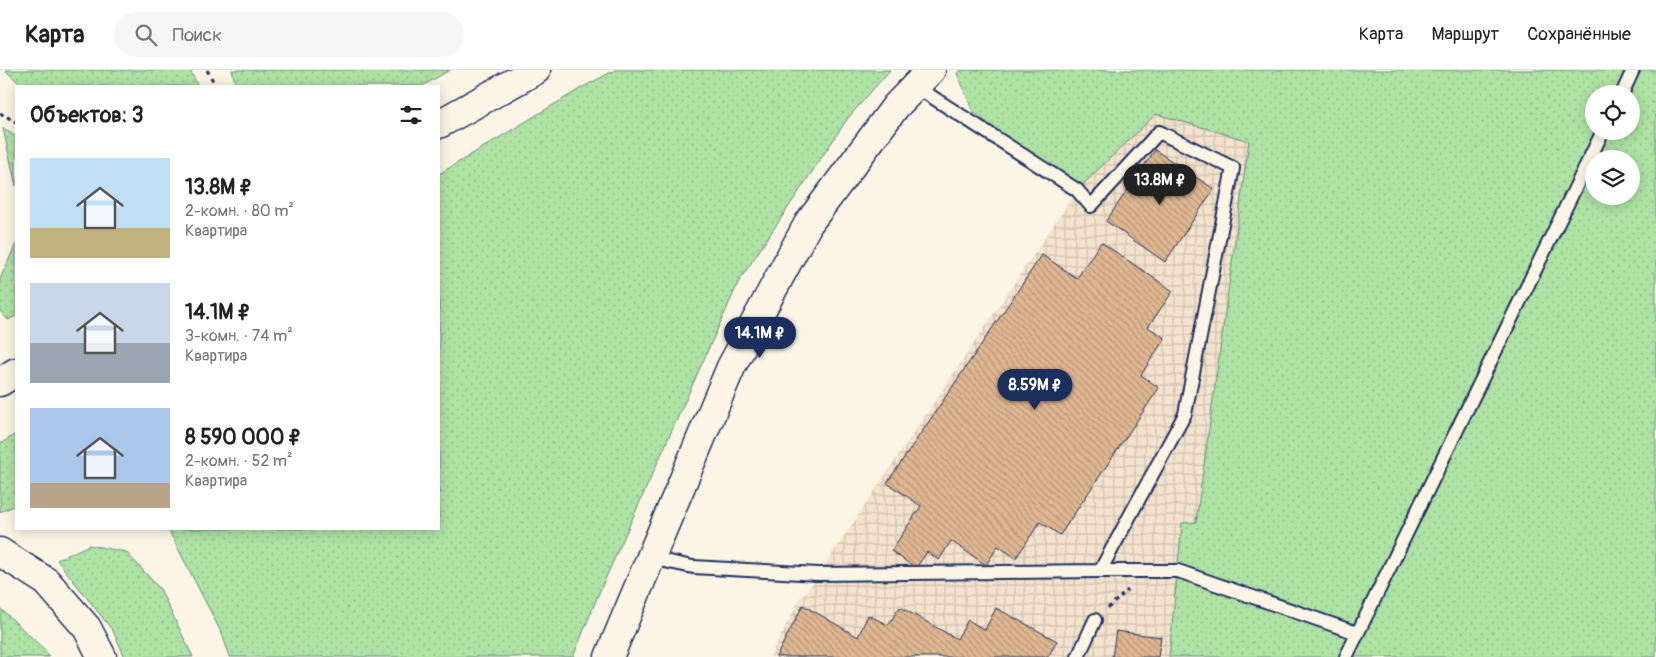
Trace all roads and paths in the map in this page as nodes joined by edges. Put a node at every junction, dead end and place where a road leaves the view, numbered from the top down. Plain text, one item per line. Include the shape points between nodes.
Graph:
1 (207, 70) edge
2 (536, 70) edge
3 (1634, 70) edge
4 (923, 78) edge
5 (215, 85) edge
6 (1626, 85) edge
7 (0, 113) edge
8 (15, 121) edge
9 (440, 123) edge
10 (1599, 140) edge
11 (15, 373) edge
12 (0, 382) edge
13 (0, 552) edge
14 (650, 558) junction
15 (1100, 571) junction
16 (1095, 620) joint
17 (1357, 633) junction
18 (102, 657) edge
19 (609, 657) edge
20 (1078, 657) edge
21 (1346, 657) edge

1 - 5 path
2 - 9 main road
3 - 6 lane
4 - 14 main road via 896,106 808,224 731,367
4 - 15 lane via 1078,190 1091,206 1159,132 1233,168 1185,414
7 - 8 path
10 - 17 lane
11 - 12 main road
13 - 18 main road via 47,582 87,628
14 - 15 lane via 693,567 818,574
14 - 19 main road
15 - 16 path via 1132,586
15 - 17 lane via 1178,571
16 - 20 lane
17 - 21 lane

